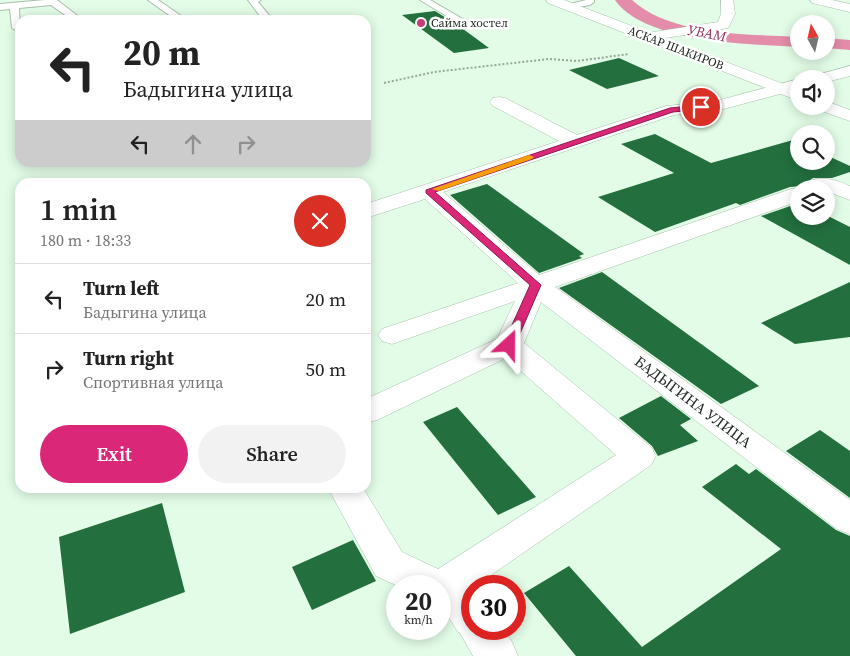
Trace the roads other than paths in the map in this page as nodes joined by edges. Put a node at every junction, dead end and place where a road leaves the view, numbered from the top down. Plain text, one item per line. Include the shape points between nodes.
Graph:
1 (152, 0) edge
2 (257, 0) edge
3 (424, 0) edge
4 (552, 0) edge
5 (590, 0) edge
6 (728, 0) edge
7 (816, 0) edge
8 (51, 1) edge
9 (14, 6) junction
10 (567, 6) junction
11 (0, 7) edge
12 (850, 8) edge
13 (15, 15) edge
14 (71, 15) edge
15 (174, 15) edge
16 (264, 15) edge
17 (463, 22) dead end
18 (647, 37) junction
19 (850, 71) edge
20 (835, 75) edge
21 (790, 86) edge
22 (779, 88) junction
23 (790, 92) edge
24 (499, 102) dead end
25 (835, 110) edge
26 (850, 116) edge
27 (575, 142) junction
28 (835, 190) edge
29 (429, 192) junction
30 (850, 194) edge
31 (790, 197) edge
32 (371, 209) edge
33 (535, 285) junction
34 (392, 335) dead end
35 (509, 345) junction
36 (371, 410) edge
37 (348, 493) edge
38 (850, 519) edge
39 (412, 575) edge
40 (451, 582) edge
41 (451, 594) edge
42 (461, 602) edge
43 (486, 640) edge
44 (497, 656) edge

1 - 15 lane
2 - 16 lane via 252,0
3 - 17 lane
4 - 10 street, АСКАР ШАКИРОВ
5 - 10 lane
6 - 18 street via 728,14 723,24
7 - 12 street
8 - 9 lane
8 - 14 lane
9 - 11 lane
9 - 13 lane
10 - 18 street, АСКАР ШАКИРОВ
18 - 22 street, АСКАР ШАКИРОВ
19 - 20 street
21 - 22 street
22 - 23 street, АСКАР ШАКИРОВ
22 - 27 street via 716,106 672,110
24 - 27 street
25 - 26 street
27 - 29 street
28 - 30 street
29 - 32 street
29 - 33 street, БАДЫГИНА УЛИЦА
31 - 33 street
33 - 34 street
33 - 35 street
33 - 38 street, БАДЫГИНА УЛИЦА
35 - 36 street
35 - 40 street via 639,456
37 - 39 street via 389,564
41 - 42 street
43 - 44 street

